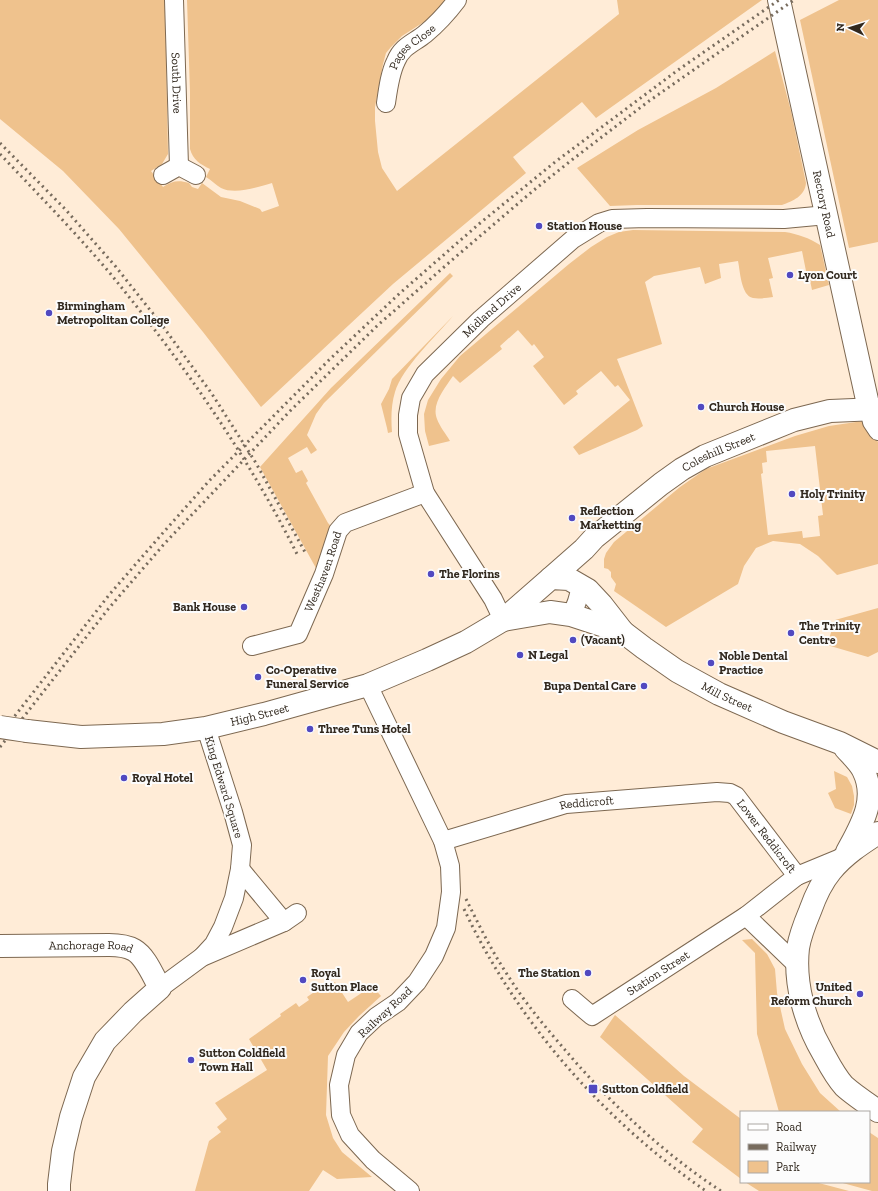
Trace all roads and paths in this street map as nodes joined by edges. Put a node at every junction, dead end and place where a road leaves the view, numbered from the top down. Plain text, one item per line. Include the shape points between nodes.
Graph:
1 (174, 0) edge
2 (457, 0) edge
3 (779, 0) edge
4 (386, 103) dead end
5 (179, 166) junction
6 (163, 175) dead end
7 (196, 175) dead end
8 (827, 216) junction
9 (874, 409) edge
10 (878, 431) edge
11 (425, 493) junction
12 (584, 549) junction
13 (547, 581) junction
14 (581, 585) junction
15 (550, 612) junction
16 (571, 615) junction
17 (503, 620) junction
18 (623, 632) junction
19 (252, 646) dead end
20 (368, 685) junction
21 (0, 727) edge
22 (206, 728) junction
23 (840, 743) junction
24 (878, 748) edge
25 (878, 762) edge
26 (736, 796) joint
27 (878, 833) edge
28 (443, 841) junction
29 (845, 856) junction
30 (240, 870) junction
31 (797, 876) junction
32 (746, 916) junction
33 (0, 946) edge
34 (202, 956) junction
35 (797, 965) junction
36 (160, 988) junction
37 (572, 999) dead end
38 (878, 1111) edge
39 (59, 1191) edge
40 (410, 1191) edge

1 - 5 street, South Drive
2 - 4 street, Pages Close via 438,22 406,46 396,59
3 - 8 main road, Rectory Road
5 - 6 street
5 - 7 street
8 - 9 main road, Rectory Road
8 - 11 street, Midland Drive via 784,219 612,219 599,223 573,239 472,327 425,374 411,398 408,434
9 - 10 street via 872,422
9 - 12 main road, Coleshill Street via 830,411 794,420 705,456 661,484
11 - 17 street, Midland Drive via 493,599
11 - 19 street, Westhaven Road via 345,523 338,531 324,574 298,634
12 - 13 main road, High Street
12 - 14 main road
13 - 14 main road via 569,579
13 - 15 street via 542,592
13 - 17 main road, High Street
14 - 16 street via 578,603
14 - 18 main road, Mill Street via 602,605
15 - 16 main road, Mill Street
15 - 17 main road, High Street
16 - 18 main road, Mill Street
17 - 20 main road, High Street via 466,642
18 - 23 main road, Mill Street via 677,671 719,694
20 - 22 main road, High Street
20 - 28 street, Railway Road
21 - 22 main road, High Street, bridge via 81,736 163,734
22 - 30 street, King Edward Square via 242,845
23 - 24 main road, Mill Street
23 - 25 main road, Mill Street
23 - 29 main road, Mill Street via 863,769 868,782 869,800 863,823
26 - 28 street, Reddicroft via 718,792 566,804
26 - 31 street, Lower Reddicroft
27 - 29 main road
28 - 40 street, Railway Road via 450,866 451,892 446,928 434,956 417,982 398,1002 359,1033 346,1055 339,1085 341,1115 350,1135 373,1160
29 - 31 street, Station Street
29 - 35 main road via 831,871 817,893 802,929
30 - 34 street, King Edward Square via 234,898 223,927 214,944
30 - 34 street, King Edward Square via 290,917
31 - 32 street, Station Street
32 - 35 street
32 - 37 street, Station Street via 592,1016
33 - 36 main road, Anchorage Road via 124,946 140,955
34 - 36 street, King Edward Square
35 - 38 main road via 801,997 813,1036 844,1085
36 - 39 main road via 105,1041 84,1078 63,1151

